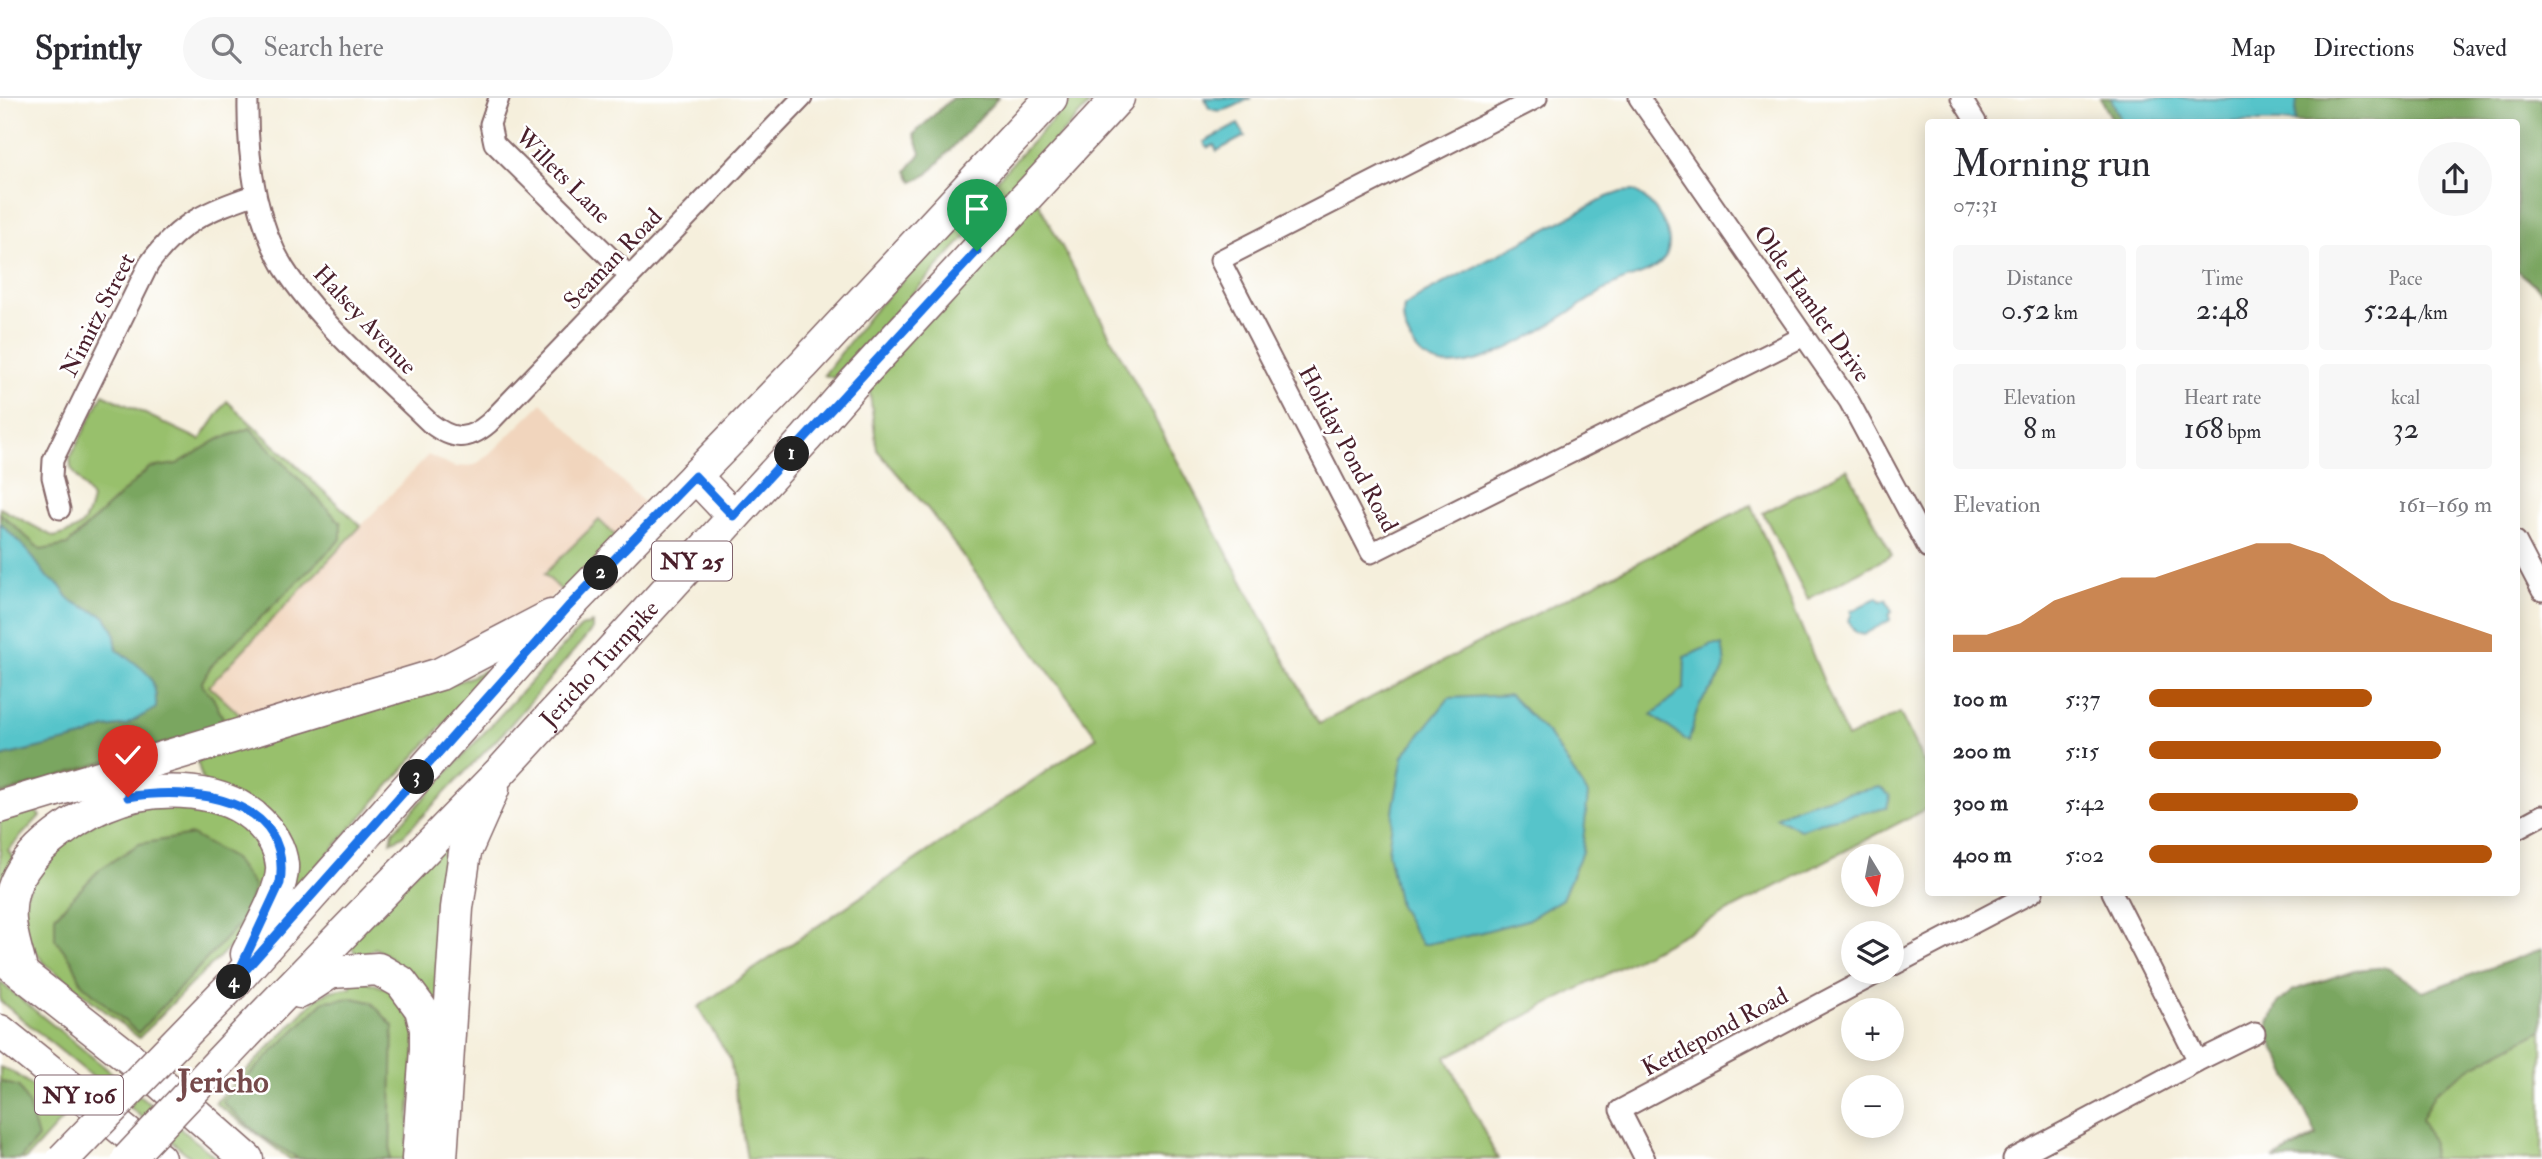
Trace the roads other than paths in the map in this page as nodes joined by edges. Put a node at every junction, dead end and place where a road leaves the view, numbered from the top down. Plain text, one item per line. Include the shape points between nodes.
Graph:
1 (248, 98) edge
2 (499, 98) edge
3 (802, 98) edge
4 (1051, 98) edge
5 (1118, 98) edge
6 (1537, 98) edge
7 (1639, 98) edge
8 (1961, 98) edge
9 (1974, 119) edge
10 (256, 194) junction
11 (630, 277) junction
12 (1804, 336) junction
13 (450, 435) joint
14 (695, 476) junction
15 (60, 509) dead end
16 (733, 516) junction
17 (1925, 542) edge
18 (2520, 549) edge
19 (2542, 592) edge
20 (568, 607) junction
21 (502, 770) junction
22 (0, 807) edge
23 (2542, 816) edge
24 (2520, 827) edge
25 (2025, 896) edge
26 (2114, 896) edge
27 (1904, 960) edge
28 (11, 965) edge
29 (233, 984) junction
30 (1857, 984) edge
31 (261, 1018) junction
32 (2255, 1033) dead end
33 (3, 1035) edge
34 (2198, 1061) junction
35 (155, 1078) junction
36 (63, 1159) edge
37 (128, 1159) edge
38 (159, 1159) edge
39 (230, 1159) edge
40 (247, 1159) edge
41 (418, 1159) edge
42 (440, 1159) edge
43 (1645, 1159) edge
44 (2013, 1159) edge

1 - 10 street, Halsey Avenue via 248,143
2 - 11 street, Willets Lane via 490,124 494,143
3 - 11 street, Seaman Road
4 - 14 main road, NY 25
5 - 16 main road, Jericho Turnpike / NY 25
6 - 12 street, Holiday Pond Road via 1220,260 1371,553
7 - 12 street, Olde Hamlet Drive
8 - 9 street
10 - 13 street, Halsey Avenue via 283,266 311,305 430,423
10 - 15 street, Nimitz Street via 184,226 149,264 53,460
11 - 13 street, Seaman Road via 477,433
12 - 17 street, Olde Hamlet Drive via 1849,401
14 - 16 main road
14 - 20 main road, NY 25
16 - 21 main road, Jericho Turnpike / NY 25
18 - 19 street
20 - 22 main road via 440,674
20 - 29 main road, NY 25
21 - 31 main road, Jericho Turnpike / NY 25
21 - 42 main road via 465,852
23 - 24 street
25 - 27 street
26 - 34 street
28 - 29 main road via 13,889 27,863 44,845 106,804 158,792 192,793 243,808 269,829 280,855 280,883
28 - 35 main road, NY 106
29 - 36 main road, NY 25, bridge
30 - 43 street, Kettlepond Road via 1620,1110
31 - 37 main road, Jericho Turnpike / NY 25, bridge
31 - 41 main road via 331,972 378,969 401,982 421,1009 426,1029
32 - 34 street
33 - 38 main road, NY 106
34 - 44 street
35 - 39 main road, NY 106
35 - 40 main road

